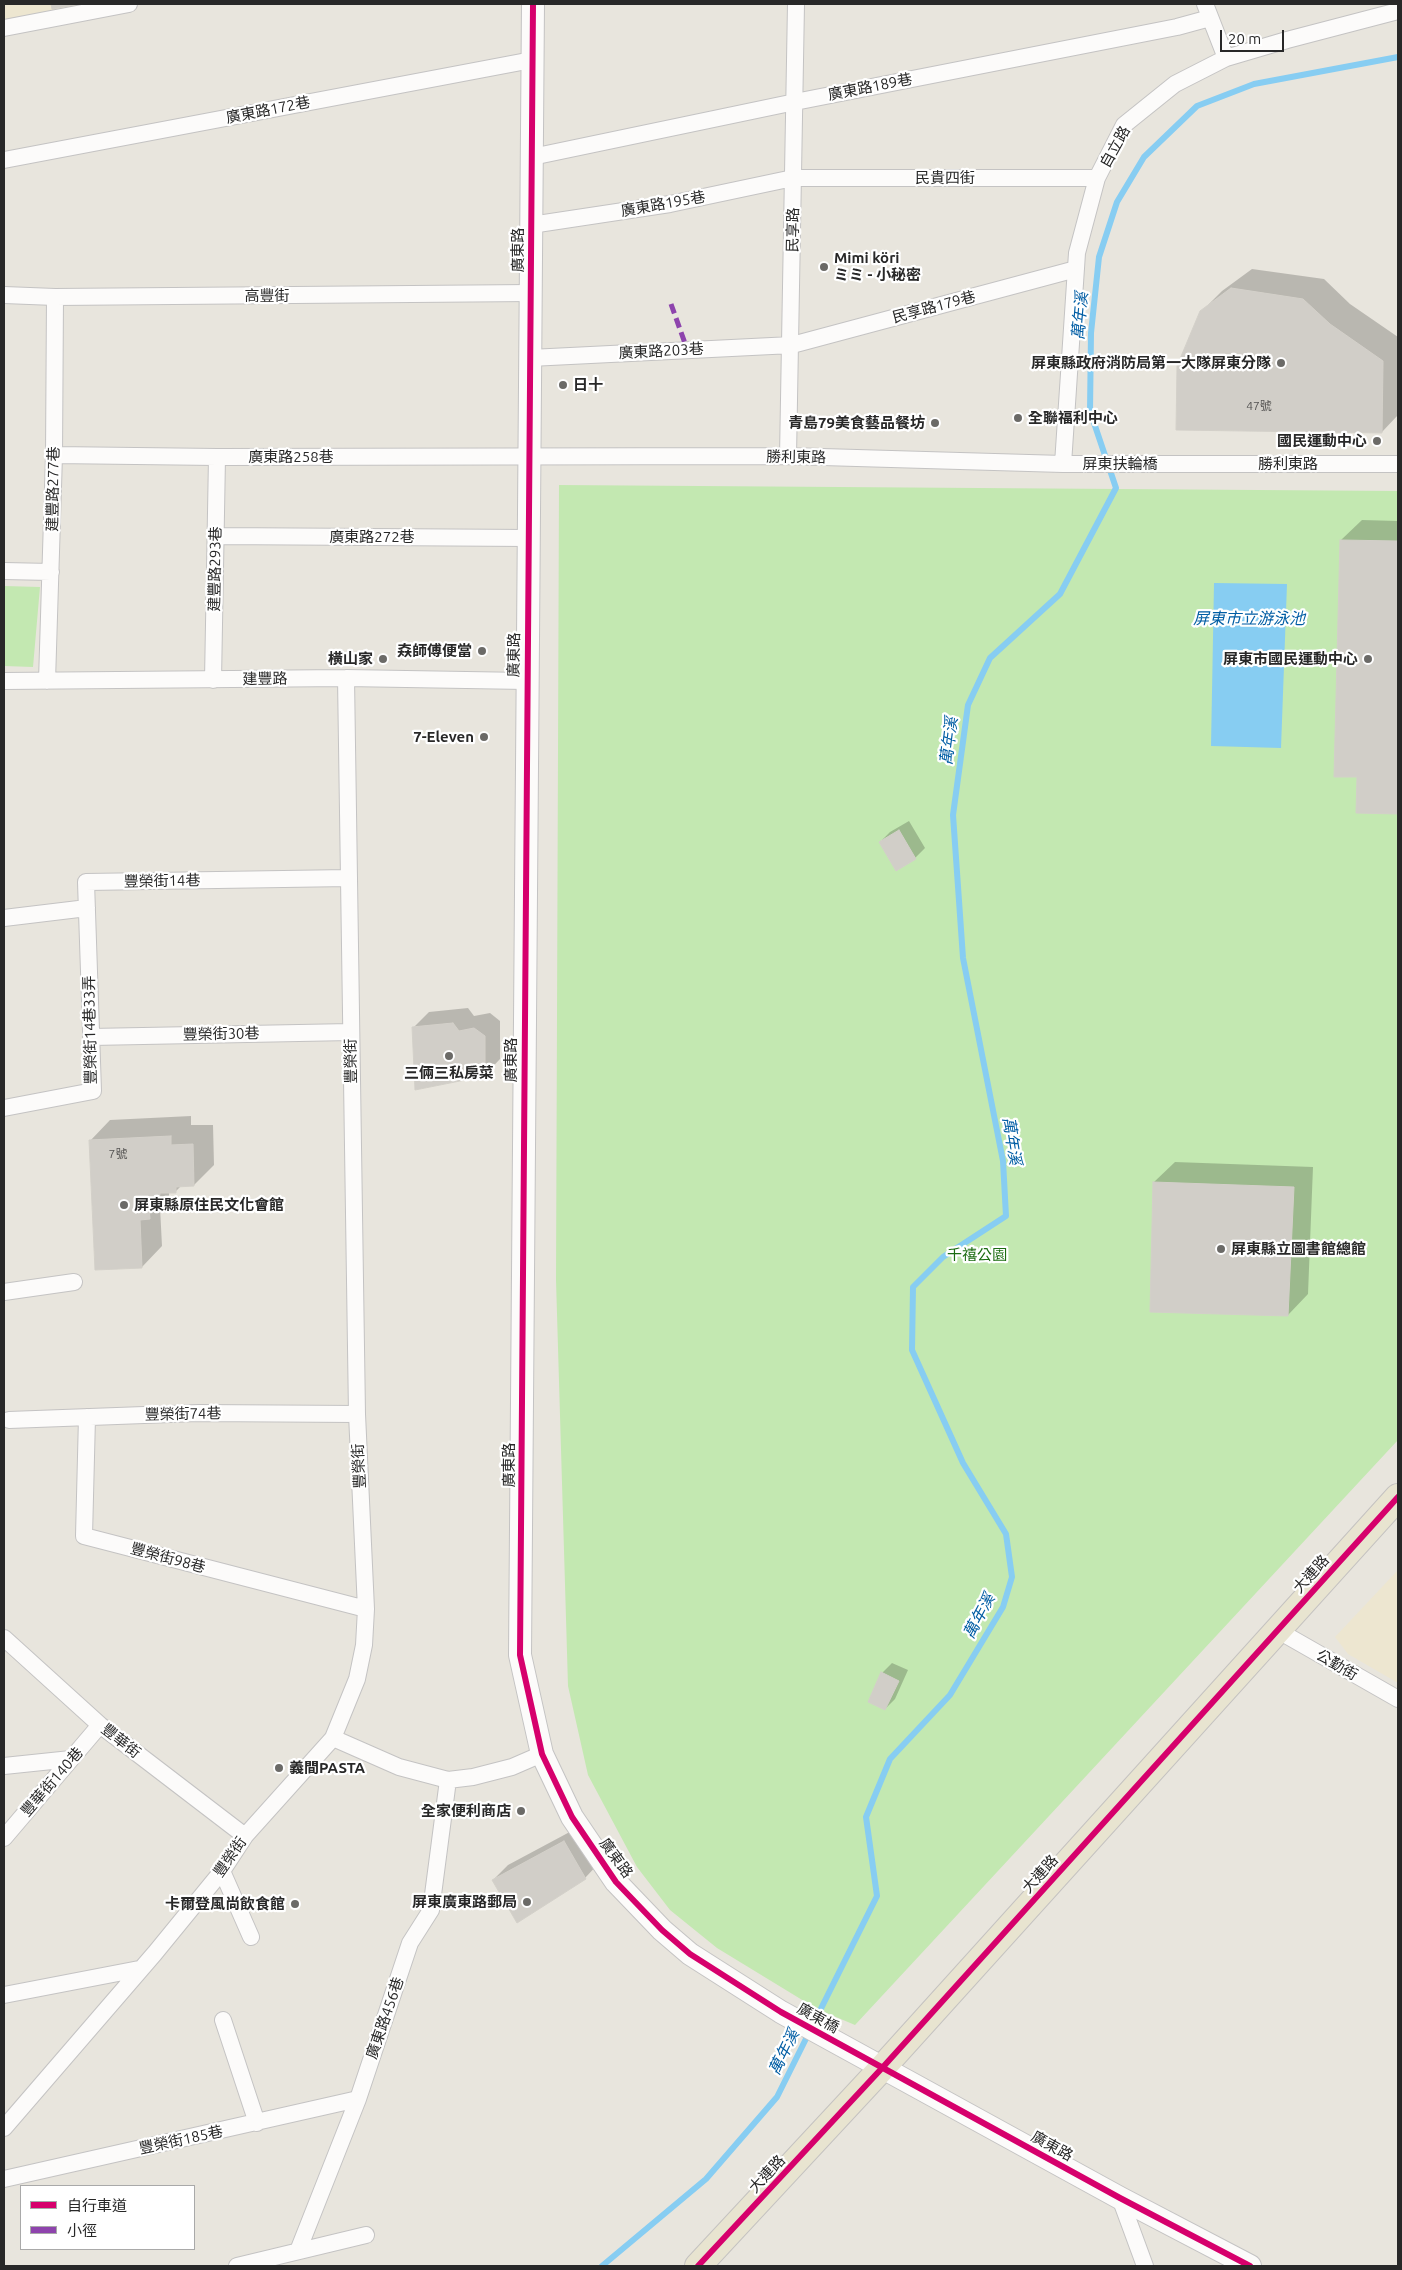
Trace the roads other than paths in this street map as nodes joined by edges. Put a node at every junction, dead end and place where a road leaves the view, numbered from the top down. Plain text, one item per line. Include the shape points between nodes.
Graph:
1 (129, 4) edge
2 (533, 4) edge
3 (796, 4) edge
4 (1208, 11) edge
5 (1398, 11) edge
6 (4, 28) edge
7 (1226, 58) junction
8 (532, 60) junction
9 (795, 102) junction
10 (532, 157) junction
11 (4, 160) edge
12 (793, 178) junction
13 (1097, 178) junction
14 (531, 225) junction
15 (1076, 268) junction
16 (531, 294) junction
17 (4, 295) edge
18 (55, 297) junction
19 (792, 345) junction
20 (530, 358) junction
21 (54, 455) junction
22 (788, 456) junction
23 (217, 457) junction
24 (529, 458) junction
25 (1063, 464) junction
26 (1178, 464) joint
27 (1398, 464) edge
28 (216, 536) junction
29 (529, 538) junction
30 (4, 571) edge
31 (51, 572) junction
32 (346, 678) junction
33 (212, 680) junction
34 (4, 681) edge
35 (47, 681) junction
36 (526, 681) junction
37 (349, 878) junction
38 (87, 908) junction
39 (4, 918) edge
40 (351, 1032) junction
41 (91, 1037) junction
42 (4, 1108) edge
43 (74, 1282) dead end
44 (4, 1292) edge
45 (357, 1414) junction
46 (87, 1417) junction
47 (9, 1420) dead end
48 (1398, 1497) edge
49 (366, 1609) junction
50 (1277, 1630) junction
51 (4, 1638) edge
52 (1398, 1699) edge
53 (100, 1725) junction
54 (333, 1738) junction
55 (542, 1754) junction
56 (71, 1759) junction
57 (4, 1766) edge
58 (448, 1780) junction
59 (245, 1836) junction
60 (4, 1838) edge
61 (222, 1871) junction
62 (251, 1937) dead end
63 (139, 1969) junction
64 (4, 1995) edge
65 (781, 2012) joint
66 (223, 2020) dead end
67 (844, 2046) joint
68 (883, 2067) junction
69 (358, 2099) junction
70 (257, 2123) junction
71 (4, 2128) edge
72 (4, 2179) edge
73 (1120, 2198) junction
74 (366, 2235) dead end
75 (298, 2251) junction
76 (237, 2266) edge
77 (698, 2266) edge
78 (1145, 2266) edge
79 (1250, 2266) edge

1 - 6 street
2 - 8 street, 廣東路
3 - 9 street, 民享路
4 - 7 street
4 - 9 street, 廣東路189巷 via 1177,27
5 - 7 street, 自立路
7 - 13 street, 自立路 via 1175,84 1124,125
8 - 10 street, 廣東路
8 - 11 street, 廣東路172巷
9 - 10 street, 廣東路189巷
9 - 12 street, 民享路
10 - 14 street, 廣東路
12 - 13 street, 民貴四街
12 - 14 street, 廣東路195巷 via 670,204
12 - 19 street, 民享路
13 - 15 street, 自立路
14 - 16 street, 廣東路
15 - 19 street, 民享路179巷
15 - 25 street, 自立路
16 - 18 street, 高豐街
16 - 20 street, 廣東路
17 - 18 street, 高豐街
18 - 21 street, 建豐路277巷
19 - 20 street, 廣東路203巷
19 - 22 street, 民享路
20 - 24 street, 廣東路
21 - 23 street, 廣東路258巷
21 - 31 street, 建豐路277巷
22 - 24 street, 勝利東路
22 - 25 street, 勝利東路
23 - 24 street, 廣東路258巷
23 - 28 street, 建豐路293巷
24 - 29 street, 廣東路
25 - 26 street, 屏東扶輪橋
26 - 27 street, 勝利東路
28 - 29 street, 廣東路272巷
28 - 33 street, 建豐路293巷
29 - 36 street, 廣東路
30 - 31 street
31 - 35 street, 建豐路277巷
32 - 33 street, 建豐路
32 - 36 street, 建豐路
32 - 37 street, 豐榮街
33 - 35 street, 建豐路
34 - 35 street, 建豐路
36 - 55 street, 廣東路 via 520,1655
37 - 38 street, 豐榮街14巷 via 86,882
37 - 40 street, 豐榮街
38 - 39 street
38 - 41 street, 豐榮街14巷33弄
40 - 41 street, 豐榮街30巷
40 - 45 street, 豐榮街
41 - 42 street, 豐榮街14巷33弄 via 93,1091
43 - 44 street
45 - 46 street, 豐榮街74巷 via 198,1413
45 - 49 street, 豐榮街
46 - 47 street, 豐榮街74巷
46 - 49 street, 豐榮街98巷 via 84,1536
48 - 50 main road, 大連路
49 - 54 street, 豐榮街 via 364,1645 357,1679
50 - 52 street, 公勤街
50 - 68 main road, 大連路
51 - 53 street, 豐華街
53 - 56 street, 豐華街140巷
53 - 59 street, 豐華街
54 - 58 street via 399,1767
54 - 59 street, 豐榮街
55 - 58 street via 512,1767
55 - 65 street, 廣東路 via 572,1817 616,1882 690,1954
56 - 57 street
56 - 60 street, 豐華街140巷
58 - 69 street, 廣東路456巷 via 431,1910 410,1943
59 - 61 street, 豐榮街
61 - 62 street
61 - 63 street, 豐榮街
63 - 64 street
63 - 71 street, 豐榮街
65 - 67 street, 廣東橋
66 - 70 street
67 - 68 street, 廣東路
68 - 73 street, 廣東路
68 - 77 main road, 大連路
69 - 70 street, 豐榮街185巷
69 - 75 street, 廣東路456巷
70 - 72 street, 豐榮街185巷
73 - 78 street
73 - 79 street, 廣東路
74 - 75 street
75 - 76 street

